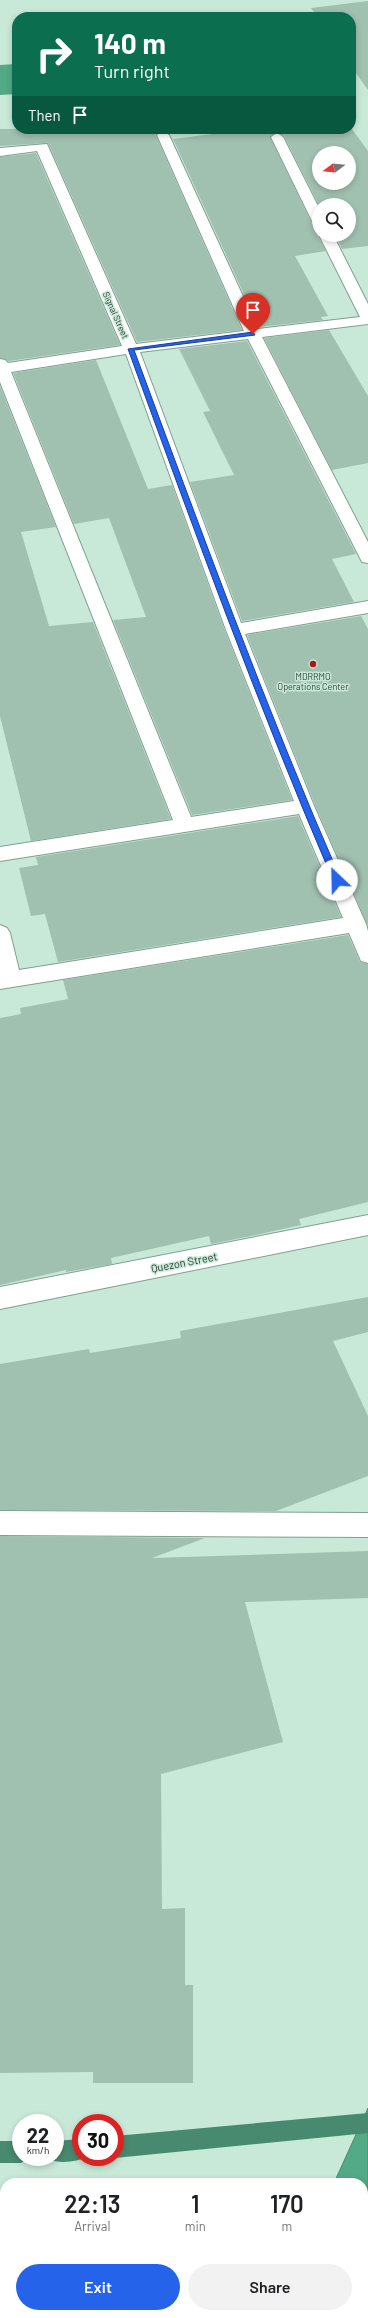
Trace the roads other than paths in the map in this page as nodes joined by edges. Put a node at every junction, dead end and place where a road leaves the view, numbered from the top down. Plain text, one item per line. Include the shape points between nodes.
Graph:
1 (163, 134) dead end
2 (277, 137) dead end
3 (0, 152) edge
4 (312, 207) edge
5 (330, 242) edge
6 (368, 319) edge
7 (253, 334) junction
8 (131, 349) junction
9 (1, 367) edge
10 (368, 558) edge
11 (368, 607) edge
12 (235, 630) junction
13 (305, 806) junction
14 (185, 826) junction
15 (0, 854) edge
16 (356, 924) junction
17 (0, 933) edge
18 (368, 955) edge
19 (5, 980) edge
20 (368, 1225) edge
21 (0, 1298) edge
22 (0, 1522) edge
23 (368, 1525) edge

1 - 7 street
2 - 4 street
3 - 8 street, Signal Street via 42,147
5 - 6 street
6 - 7 street
7 - 8 street
7 - 10 street
8 - 9 street
8 - 12 street, Signal Street
9 - 14 street
11 - 12 street
12 - 13 street, Signal Street
13 - 14 street
13 - 16 street, Signal Street
14 - 15 street
16 - 18 street, Signal Street
16 - 19 street
17 - 19 street
20 - 21 street, Quezon Street
22 - 23 street

